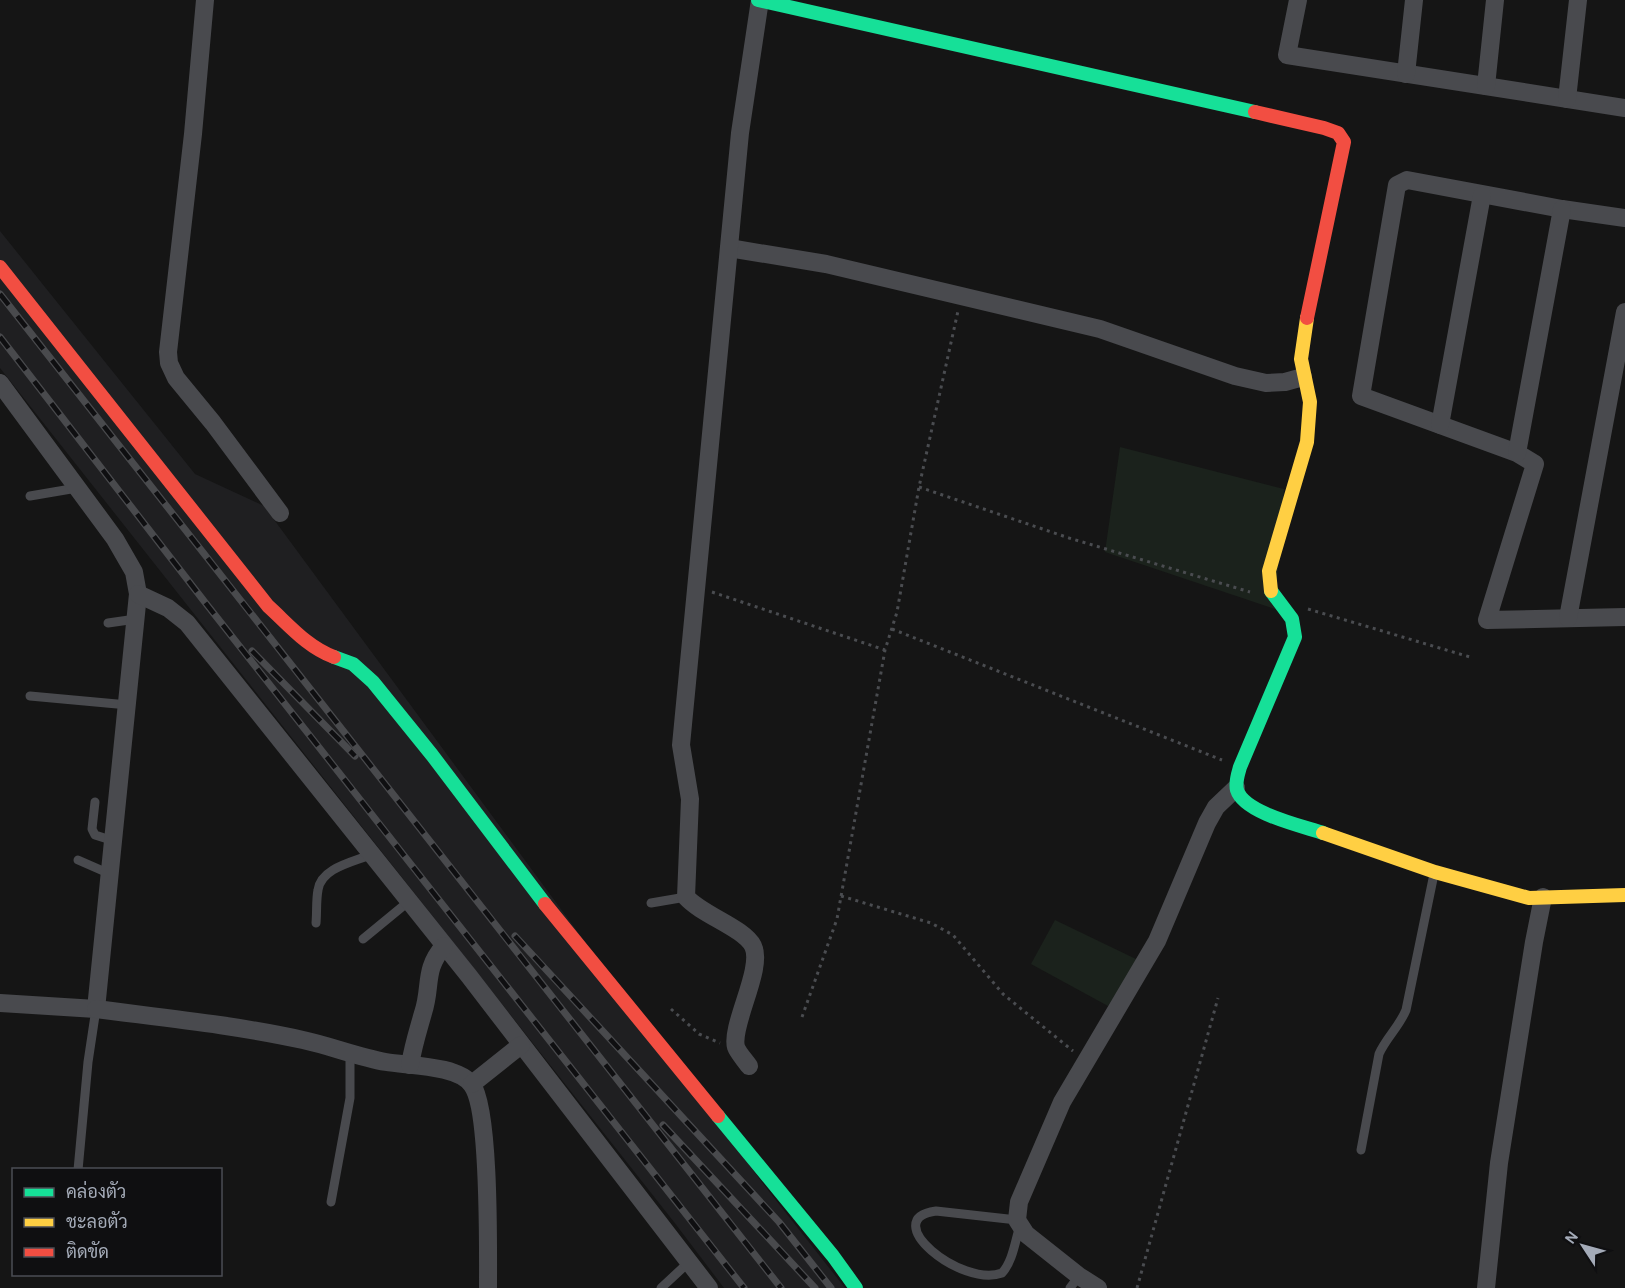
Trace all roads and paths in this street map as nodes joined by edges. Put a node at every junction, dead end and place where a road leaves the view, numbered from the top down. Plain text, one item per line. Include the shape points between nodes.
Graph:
1 (205, 0) edge
2 (1298, 0) edge
3 (1414, 0) edge
4 (1495, 0) edge
5 (1578, 0) edge
6 (764, 1) edge
7 (1406, 74) junction
8 (1486, 86) junction
9 (1567, 99) junction
10 (1625, 108) edge
11 (1482, 195) junction
12 (1562, 209) junction
13 (1625, 218) edge
14 (729, 248) junction
15 (0, 267) edge
16 (962, 297) junction
17 (1625, 312) edge
18 (1304, 377) junction
19 (1, 387) edge
20 (1440, 425) junction
21 (1517, 453) junction
22 (919, 487) junction
23 (78, 488) junction
24 (30, 496) dead end
25 (280, 513) dead end
26 (696, 586) junction
27 (138, 594) junction
28 (1277, 600) junction
29 (1625, 617) edge
30 (1568, 618) junction
31 (136, 619) junction
32 (108, 623) dead end
33 (892, 629) junction
34 (885, 650) junction
35 (1470, 657) dead end
36 (30, 696) dead end
37 (128, 705) junction
38 (1240, 767) junction
39 (1236, 788) junction
40 (96, 802) dead end
41 (114, 841) junction
42 (370, 855) junction
43 (78, 861) dead end
44 (1435, 872) junction
45 (110, 874) junction
46 (1625, 895) edge
47 (841, 896) junction
48 (686, 897) junction
49 (1543, 897) junction
50 (408, 902) junction
51 (651, 903) dead end
52 (316, 923) dead end
53 (363, 939) dead end
54 (444, 946) junction
55 (1218, 998) dead end
56 (0, 1002) edge
57 (96, 1008) junction
58 (671, 1009) dead end
59 (802, 1017) dead end
60 (521, 1045) junction
61 (736, 1048) junction
62 (350, 1053) junction
63 (1085, 1062) junction
64 (410, 1065) junction
65 (749, 1066) dead end
66 (472, 1084) junction
67 (1361, 1150) dead end
68 (78, 1168) edge
69 (331, 1202) dead end
70 (1018, 1223) junction
71 (689, 1262) junction
72 (932, 1265) dead end
73 (1074, 1282) edge
74 (985, 1285) dead end
75 (488, 1288) edge
76 (661, 1288) edge
77 (709, 1288) edge
78 (856, 1288) edge
79 (1098, 1288) edge
80 (1137, 1288) edge
81 (1486, 1288) edge

1 - 25 street via 169,363 176,378
2 - 7 street via 1287,55
3 - 7 street
4 - 8 street
5 - 9 street
6 - 14 street via 740,133
6 - 18 street via 1338,133 1344,142 1303,337
7 - 8 street
8 - 9 street
9 - 10 street
11 - 12 street
11 - 20 street
11 - 20 street via 1407,180 1397,185 1361,396
12 - 13 street
12 - 21 street
14 - 16 street via 826,264
14 - 26 street
15 - 78 street via 268,606 306,642 353,664 373,682 558,921
16 - 18 street via 1100,329 1235,376 1266,383
16 - 22 path
17 - 30 street
18 - 28 street via 1310,422 1269,571 1268,585
19 - 23 street
20 - 21 street
21 - 30 street via 1535,464 1487,620
22 - 28 path via 1069,538
22 - 33 path
23 - 24 lane
23 - 27 street via 125,556 134,572
26 - 34 path
26 - 48 street via 681,745 690,799
27 - 31 street
27 - 42 street via 168,608 187,623
28 - 35 path
28 - 38 street via 1296,625 1295,637
29 - 30 street
31 - 32 lane
31 - 37 street
33 - 34 path
33 - 38 path
34 - 47 path
36 - 37 lane
37 - 41 street
38 - 39 street
39 - 44 street via 1242,800 1253,807
39 - 63 street via 1216,807 1207,823 1157,941
40 - 41 lane via 92,829 95,835
41 - 45 street
42 - 50 street
42 - 52 lane via 322,878
43 - 45 lane
44 - 49 street via 1517,895
44 - 67 lane via 1406,1010 1379,1054
45 - 57 street
46 - 49 street
47 - 59 path
47 - 63 path via 931,923 953,935 1003,994
48 - 51 lane
48 - 61 street via 744,936 755,951
49 - 81 street via 1499,1163
50 - 53 lane
50 - 54 street
54 - 60 street
54 - 64 street via 430,968
55 - 80 path
56 - 57 street
57 - 62 street via 301,1039
57 - 68 lane
58 - 61 path via 699,1034
60 - 66 street
60 - 71 street
61 - 65 street
62 - 64 street
62 - 69 lane via 350,1098
63 - 70 street via 1062,1102 1019,1202
64 - 66 street via 459,1075
66 - 75 street via 481,1108
70 - 72 lane via 936,1210 927,1212 915,1227 918,1246
70 - 73 street
70 - 74 lane via 1011,1258 1003,1273
71 - 76 lane
71 - 77 street
73 - 79 street

